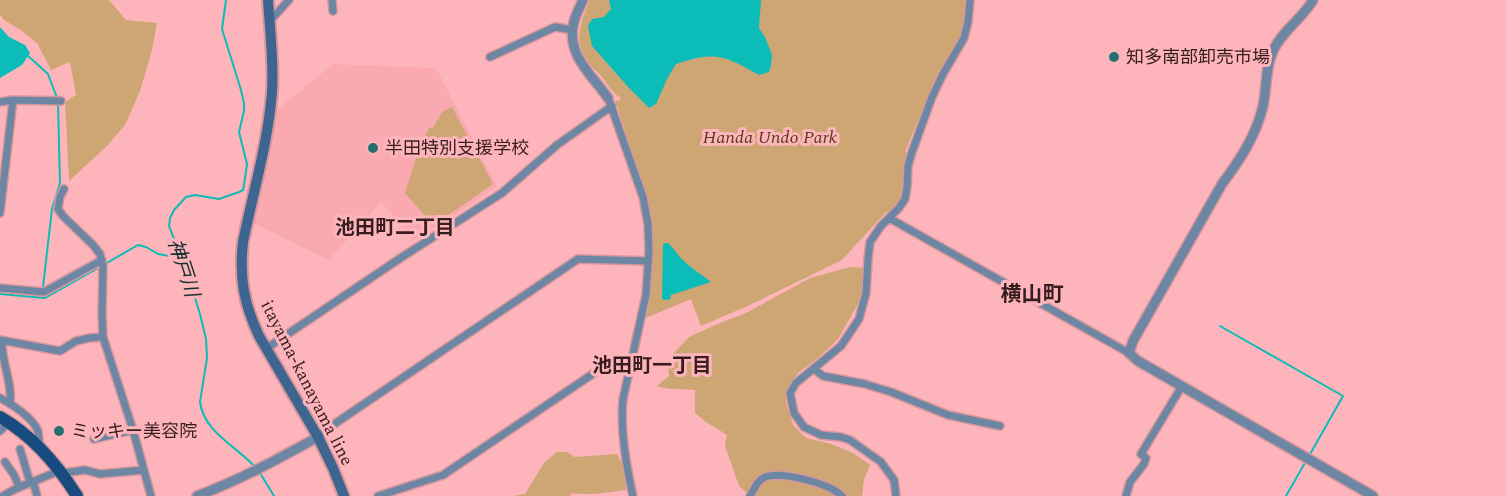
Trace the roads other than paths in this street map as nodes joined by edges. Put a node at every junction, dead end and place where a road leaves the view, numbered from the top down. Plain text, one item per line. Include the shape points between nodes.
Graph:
1 (268, 0) edge
2 (289, 0) edge
3 (332, 0) edge
4 (583, 0) edge
5 (970, 0) edge
6 (1313, 0) edge
7 (333, 11) dead end
8 (269, 22) junction
9 (572, 30) junction
10 (490, 57) dead end
11 (12, 100) junction
12 (61, 101) dead end
13 (0, 102) edge
14 (610, 102) junction
15 (64, 189) dead end
16 (0, 213) edge
17 (889, 219) junction
18 (648, 261) junction
19 (103, 264) junction
20 (0, 288) edge
21 (103, 337) junction
22 (1, 341) edge
23 (267, 348) junction
24 (1129, 353) junction
25 (630, 366) junction
26 (813, 369) junction
27 (1182, 386) junction
28 (0, 398) edge
29 (10, 404) junction
30 (3, 423) edge
31 (999, 426) dead end
32 (133, 430) junction
33 (318, 437) junction
34 (94, 440) dead end
35 (39, 446) junction
36 (20, 448) dead end
37 (4, 462) dead end
38 (144, 470) junction
39 (62, 472) junction
40 (32, 481) junction
41 (19, 486) junction
42 (1370, 495) edge
43 (3, 496) edge
44 (37, 496) edge
45 (78, 496) edge
46 (151, 496) edge
47 (197, 496) edge
48 (344, 496) edge
49 (378, 496) edge
50 (633, 496) edge
51 (750, 496) edge
52 (842, 496) edge
53 (896, 496) edge
54 (1126, 496) edge

1 - 8 main road, itayama-kanayama line
2 - 8 street
3 - 7 street
4 - 9 street
5 - 17 street via 964,38 946,66 912,152 905,199
6 - 24 street via 1273,51 1256,131 1222,184
8 - 23 main road, itayama-kanayama line via 269,121 242,257 245,298
9 - 10 street via 555,27
9 - 14 street via 578,58
11 - 12 street
11 - 13 street
11 - 16 street
14 - 18 street via 643,197
14 - 23 street via 502,193
15 - 19 street via 58,209 93,245
17 - 24 street
17 - 26 street via 869,246 865,300 856,325 842,346
18 - 25 street via 646,295
18 - 33 street via 578,259
19 - 20 street via 44,291
19 - 21 street
21 - 22 street via 76,341 60,351
21 - 32 street
22 - 29 street
23 - 33 main road, itayama-kanayama line
24 - 27 street
25 - 49 street via 603,367 443,475
25 - 50 street via 622,413
26 - 31 street via 824,376 891,392 948,415
26 - 53 street via 792,389 790,397 797,418 813,432 850,440 881,462 894,480
27 - 42 street
27 - 54 street via 1141,453 1146,458 1144,464 1130,482
28 - 29 street
29 - 35 street via 36,428
30 - 35 main road
32 - 34 street
32 - 38 street
33 - 47 street via 258,470
33 - 48 main road, itayama-kanayama line
35 - 39 main road
36 - 40 street
37 - 41 street
38 - 39 street
38 - 46 street
39 - 40 street
39 - 45 main road
40 - 41 street
40 - 44 street
41 - 43 street
51 - 52 street via 761,479 768,476 816,482

